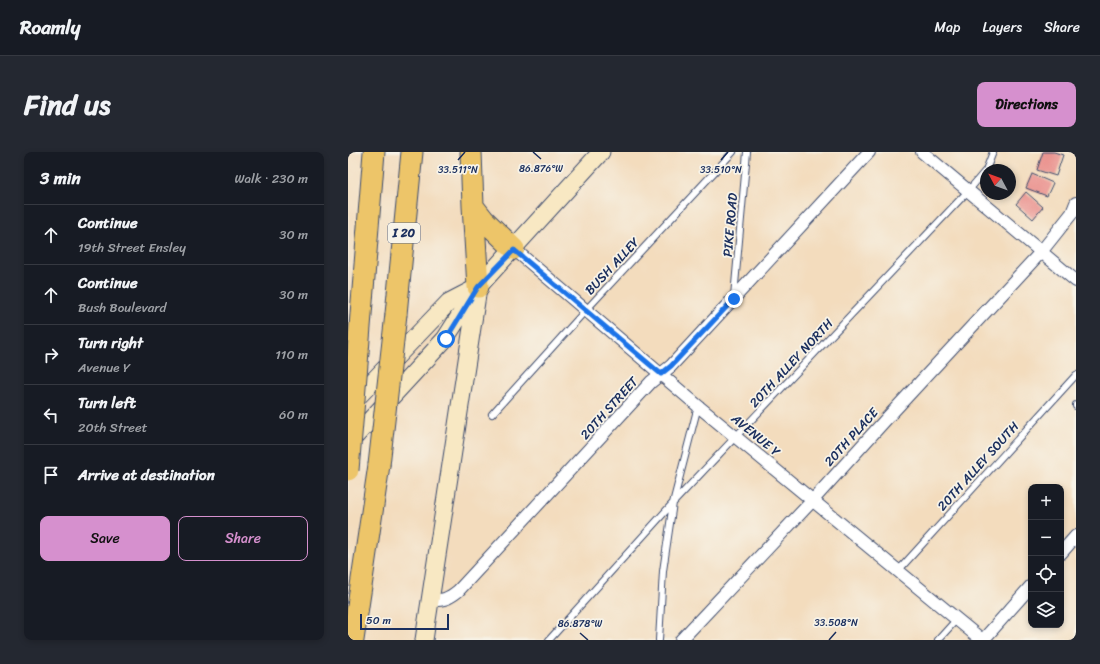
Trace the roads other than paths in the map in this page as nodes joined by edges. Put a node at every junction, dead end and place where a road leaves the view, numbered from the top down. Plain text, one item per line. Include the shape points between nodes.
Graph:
1 (374, 152) edge
2 (412, 152) edge
3 (471, 152) edge
4 (601, 152) edge
5 (733, 152) edge
6 (747, 152) edge
7 (869, 152) edge
8 (922, 152) edge
9 (993, 152) edge
10 (969, 190) junction
11 (1076, 204) edge
12 (473, 206) junction
13 (514, 250) junction
14 (1041, 252) junction
15 (1076, 281) edge
16 (478, 287) junction
17 (734, 299) junction
18 (586, 310) junction
19 (661, 374) junction
20 (1076, 375) edge
21 (698, 406) junction
22 (348, 407) edge
23 (492, 414) dead end
24 (737, 437) junction
25 (348, 444) edge
26 (348, 470) edge
27 (813, 500) junction
28 (673, 503) junction
29 (1073, 540) edge
30 (1064, 550) edge
31 (897, 572) junction
32 (1028, 589) edge
33 (430, 600) junction
34 (957, 619) junction
35 (352, 640) edge
36 (424, 640) edge
37 (549, 640) edge
38 (660, 640) edge
39 (681, 640) edge
40 (938, 640) edge
41 (983, 640) edge

1 - 26 highway, bridge
2 - 35 highway, I 20, bridge via 379,465
3 - 12 highway
4 - 13 main road
5 - 18 lane, BUSH ALLEY
6 - 17 lane, PIKE ROAD
7 - 17 street, 20TH STREET
8 - 10 street
9 - 10 lane, 20TH ALLEY NORTH via 986,170
10 - 14 street
10 - 24 lane, 20TH ALLEY NORTH
11 - 14 street via 1072,213
12 - 13 highway
12 - 16 highway
13 - 16 main road
13 - 18 street, AVENUE Y
14 - 15 street
14 - 27 street, 20TH PLACE
16 - 22 main road via 449,302
16 - 25 main road via 446,339
16 - 33 main road
17 - 19 street, 20TH STREET
18 - 19 street, AVENUE Y
18 - 23 lane, BUSH ALLEY
19 - 21 street, AVENUE Y
19 - 33 street, 20TH STREET via 458,591 441,601
20 - 31 lane, 20TH ALLEY SOUTH
21 - 24 street, AVENUE Y
21 - 28 lane
24 - 27 street, AVENUE Y
24 - 28 lane, 20TH ALLEY NORTH
27 - 31 street, AVENUE Y
27 - 39 street, 20TH PLACE
28 - 37 lane, 20TH ALLEY NORTH
28 - 38 lane via 663,572
29 - 30 street
31 - 34 street, AVENUE Y
32 - 41 street, AVENUE Y
33 - 36 main road
34 - 40 lane
34 - 41 street, AVENUE Y

